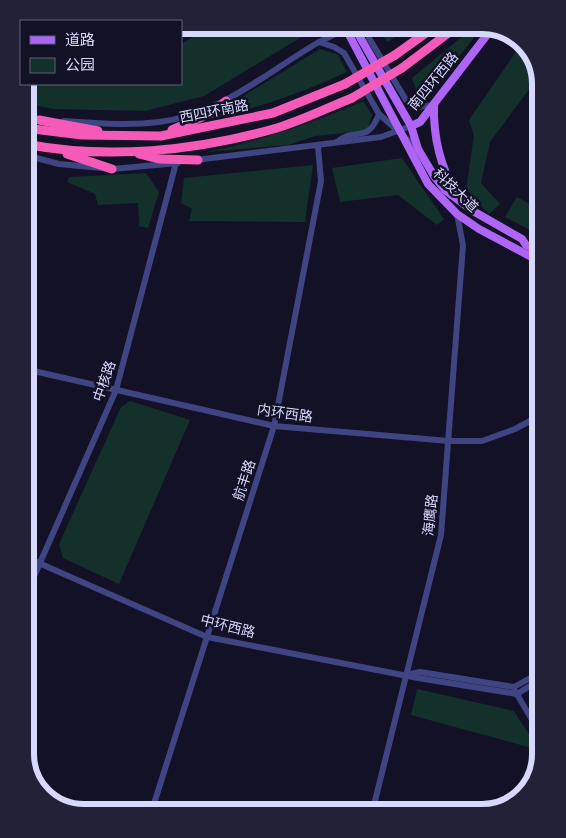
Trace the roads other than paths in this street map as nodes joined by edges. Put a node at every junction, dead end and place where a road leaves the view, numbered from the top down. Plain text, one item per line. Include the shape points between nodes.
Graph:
1 (335, 34) edge
2 (355, 34) edge
3 (356, 34) edge
4 (369, 34) edge
5 (424, 34) edge
6 (447, 34) edge
7 (488, 34) edge
8 (319, 42) junction
9 (352, 98) joint
10 (226, 101) junction
11 (434, 105) junction
12 (379, 114) junction
13 (34, 119) edge
14 (40, 120) junction
15 (411, 126) junction
16 (34, 129) edge
17 (401, 131) junction
18 (128, 136) junction
19 (161, 136) junction
20 (336, 143) junction
21 (34, 146) edge
22 (318, 146) junction
23 (418, 149) junction
24 (54, 150) junction
25 (134, 152) junction
26 (34, 157) edge
27 (198, 160) junction
28 (176, 163) junction
29 (112, 169) junction
30 (459, 200) junction
31 (457, 214) junction
32 (532, 249) edge
33 (532, 257) edge
34 (34, 370) edge
35 (116, 390) junction
36 (532, 420) edge
37 (274, 426) junction
38 (449, 441) junction
39 (34, 561) edge
40 (40, 564) junction
41 (34, 577) edge
42 (207, 636) junction
43 (408, 674) junction
44 (532, 678) edge
45 (532, 683) edge
46 (515, 690) junction
47 (532, 719) edge
48 (153, 804) edge
49 (374, 804) edge

1 - 8 street, 西四环南路
2 - 17 main road, 科技大道
3 - 15 main road, 科技大道
4 - 11 street via 406,100 417,107
5 - 19 highway, 西四环南路, bridge via 345,84 273,113
6 - 9 highway, 南四环西路, bridge via 402,68
7 - 11 main road, 南四环西路
8 - 10 street, 西四环南路
8 - 12 street via 344,53
9 - 25 highway, 西四环南路 via 279,127 223,141
10 - 14 street, 西四环南路 via 160,122 113,124
10 - 19 highway via 211,113
11 - 15 main road, 南四环西路 via 420,122
11 - 30 main road via 433,130 450,184
12 - 17 street
12 - 20 street via 372,130 344,136
13 - 14 street, 西四环南路
14 - 18 highway
15 - 17 street
15 - 23 main road, 科技大道
16 - 18 highway, 西四环南路
17 - 20 street
17 - 23 street
17 - 31 main road, 科技大道 via 428,184
18 - 19 highway, 西四环南路
20 - 22 street
21 - 24 highway, 西四环南路
22 - 27 street
22 - 37 street, 航丰路 via 321,181
23 - 30 main road, 科技大道 via 445,190
24 - 25 highway, 西四环南路
24 - 29 highway
25 - 27 highway via 159,159
26 - 29 street via 59,164
27 - 28 street
28 - 29 street
28 - 35 street, 中核路
30 - 32 main road, 科技大道 via 522,239
31 - 33 main road, 科技大道
31 - 38 street, 海鹰路 via 462,245
34 - 35 street, 内环西路
35 - 37 street, 内环西路
35 - 40 street, 中核路
36 - 38 street, 内环西路 via 498,437 482,441
37 - 38 street, 内环西路
37 - 42 street, 航丰路
38 - 43 street, 海鹰路 via 441,535
39 - 40 street, 中环西路
40 - 41 street, 中核路
40 - 42 street, 中环西路
42 - 43 street, 中环西路
42 - 48 street, 航丰路
43 - 46 street, 中环西路 via 420,672
43 - 49 street, 海鹰路
44 - 46 street
45 - 46 street
46 - 47 street

